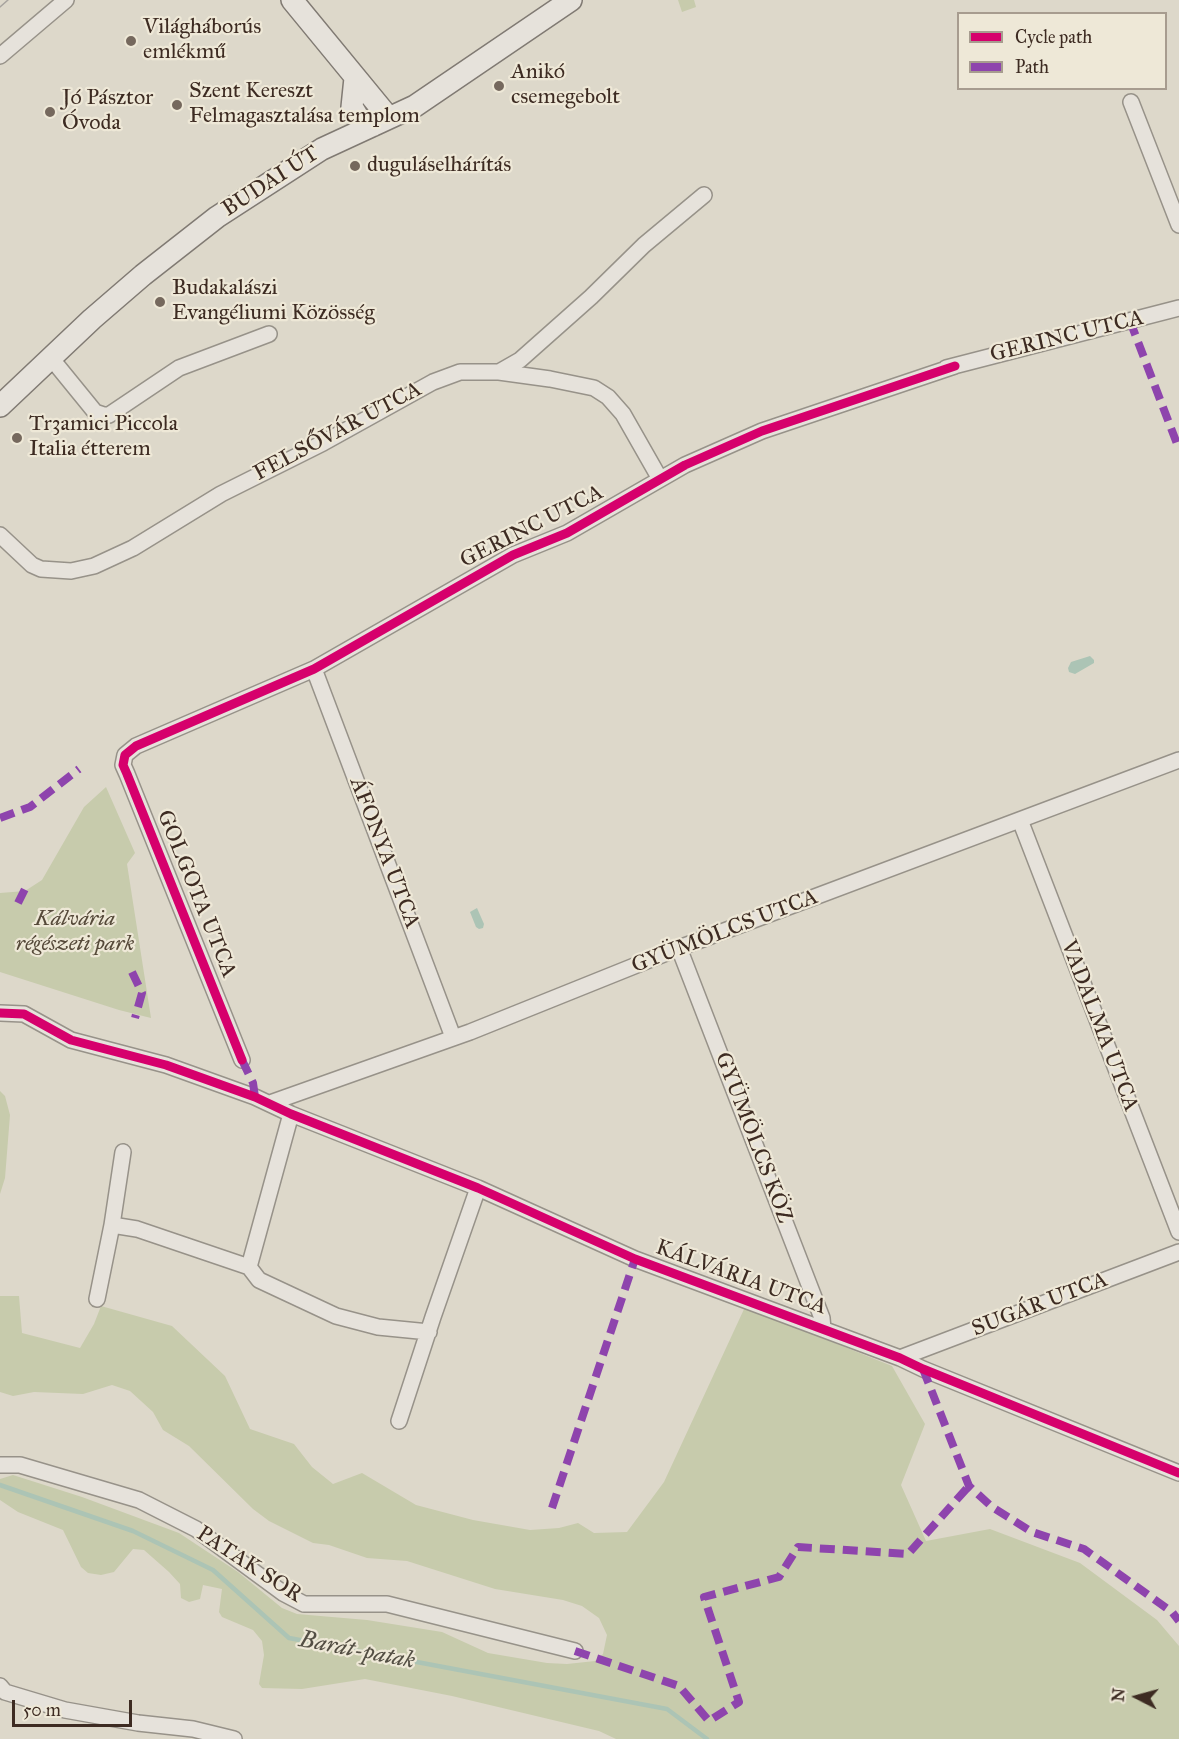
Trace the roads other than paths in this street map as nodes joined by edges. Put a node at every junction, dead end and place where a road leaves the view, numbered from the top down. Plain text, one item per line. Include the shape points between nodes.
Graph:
1 (66, 0) edge
2 (292, 0) edge
3 (571, 0) edge
4 (0, 56) edge
5 (355, 78) junction
6 (1131, 102) dead end
7 (352, 107) junction
8 (381, 122) junction
9 (322, 149) junction
10 (704, 195) dead end
11 (1179, 225) edge
12 (1179, 308) edge
13 (269, 334) dead end
14 (51, 358) junction
15 (955, 366) junction
16 (499, 372) junction
17 (0, 406) edge
18 (660, 480) junction
19 (0, 535) edge
20 (314, 669) junction
21 (136, 746) joint
22 (1179, 760) edge
23 (1020, 820) junction
24 (679, 948) junction
25 (0, 1013) edge
26 (453, 1037) junction
27 (242, 1060) dead end
28 (270, 1103) junction
29 (291, 1114) junction
30 (123, 1152) dead end
31 (478, 1188) junction
32 (112, 1225) junction
33 (1179, 1232) edge
34 (1179, 1252) edge
35 (249, 1268) junction
36 (97, 1299) dead end
37 (823, 1329) junction
38 (429, 1332) junction
39 (900, 1358) junction
40 (399, 1421) dead end
41 (0, 1465) edge
42 (1179, 1473) edge
43 (575, 1651) dead end
44 (0, 1686) edge
45 (234, 1739) edge

1 - 4 street
2 - 5 main road
3 - 8 main road, BUDAI ÚT via 415,106
5 - 7 main road
5 - 8 main road
6 - 11 street
7 - 8 main road via 358,117
7 - 9 main road
8 - 9 main road, BUDAI ÚT
9 - 14 main road, BUDAI ÚT via 218,217 143,275
10 - 16 street via 520,360
12 - 15 street, GERINC UTCA
13 - 14 street via 179,368 109,415 95,412
14 - 17 main road, BUDAI ÚT
15 - 15 street, GERINC UTCA via 896,381 846,398 911,378
15 - 18 street, GERINC UTCA via 762,430
16 - 18 street, FELSŐVÁR UTCA via 576,383 608,397 623,414
16 - 19 street, FELSŐVÁR UTCA via 447,376 221,494 133,548 82,570 60,572 40,568
18 - 20 street, GERINC UTCA via 567,533 513,555
20 - 21 street, GERINC UTCA
20 - 26 street, ÁFONYA UTCA
21 - 27 street, GOLGOTA UTCA via 125,755 123,765
22 - 23 street, GYÜMÖLCS UTCA
23 - 24 street, GYÜMÖLCS UTCA
23 - 33 street, VADALMA UTCA
24 - 26 street, GYÜMÖLCS UTCA
24 - 37 street, GYÜMÖLCS KÖZ
25 - 28 street via 24,1014 71,1040 166,1065
26 - 28 street, GYÜMÖLCS UTCA
28 - 29 street, KÁLVÁRIA UTCA
29 - 31 street, KÁLVÁRIA UTCA
29 - 35 street
30 - 32 street
31 - 37 street, KÁLVÁRIA UTCA via 635,1259
31 - 38 street
32 - 35 street via 137,1229
32 - 36 street
34 - 39 street, SUGÁR UTCA
35 - 38 street via 259,1281 336,1316 378,1327
37 - 39 street, KÁLVÁRIA UTCA
38 - 40 street
39 - 42 street, KÁLVÁRIA UTCA
41 - 43 street, PATAK SOR via 20,1465 139,1500 196,1529 304,1604 387,1604
44 - 45 street via 5,1692 65,1710

